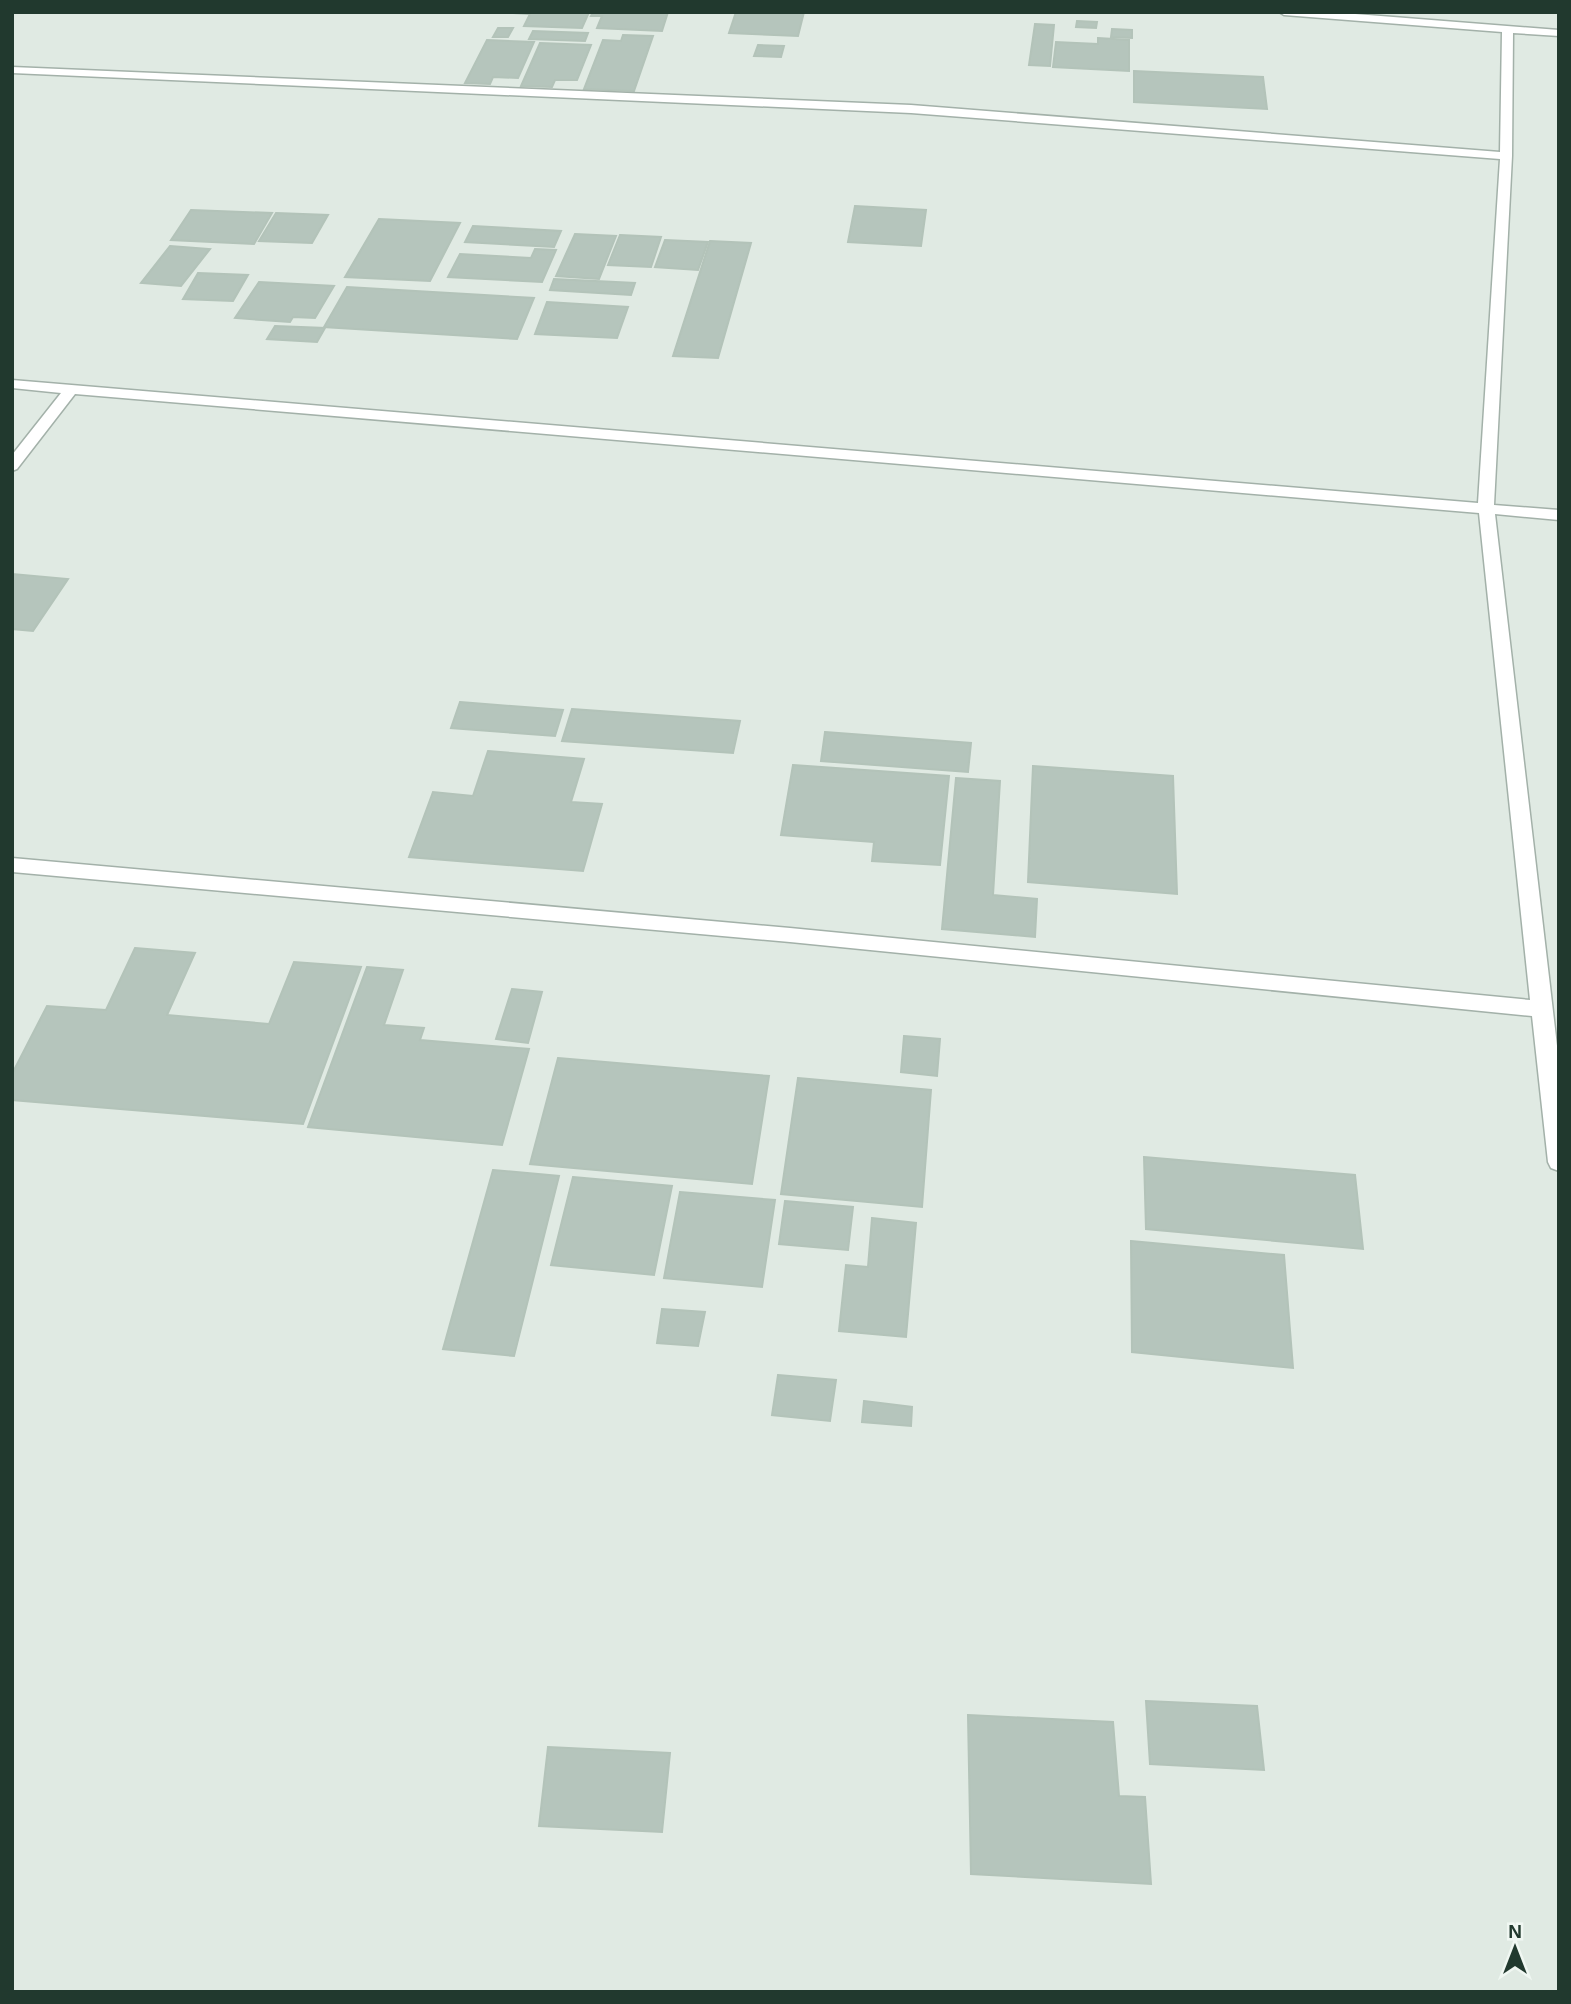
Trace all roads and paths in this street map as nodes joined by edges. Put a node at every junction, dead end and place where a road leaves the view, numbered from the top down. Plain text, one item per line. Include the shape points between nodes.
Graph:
1 (1283, 12) edge
2 (1508, 28) junction
3 (1559, 33) edge
4 (12, 70) edge
5 (1506, 156) junction
6 (12, 384) edge
7 (72, 388) junction
8 (12, 466) edge
9 (1486, 508) junction
10 (1559, 515) edge
11 (12, 865) edge
12 (1542, 1009) junction
13 (1559, 1161) edge

1 - 2 street
2 - 3 street
2 - 5 street
4 - 5 street via 911,109
5 - 9 street
6 - 7 street
7 - 8 street
7 - 9 street
9 - 10 street
9 - 12 street
11 - 12 street via 790,934
12 - 13 street

